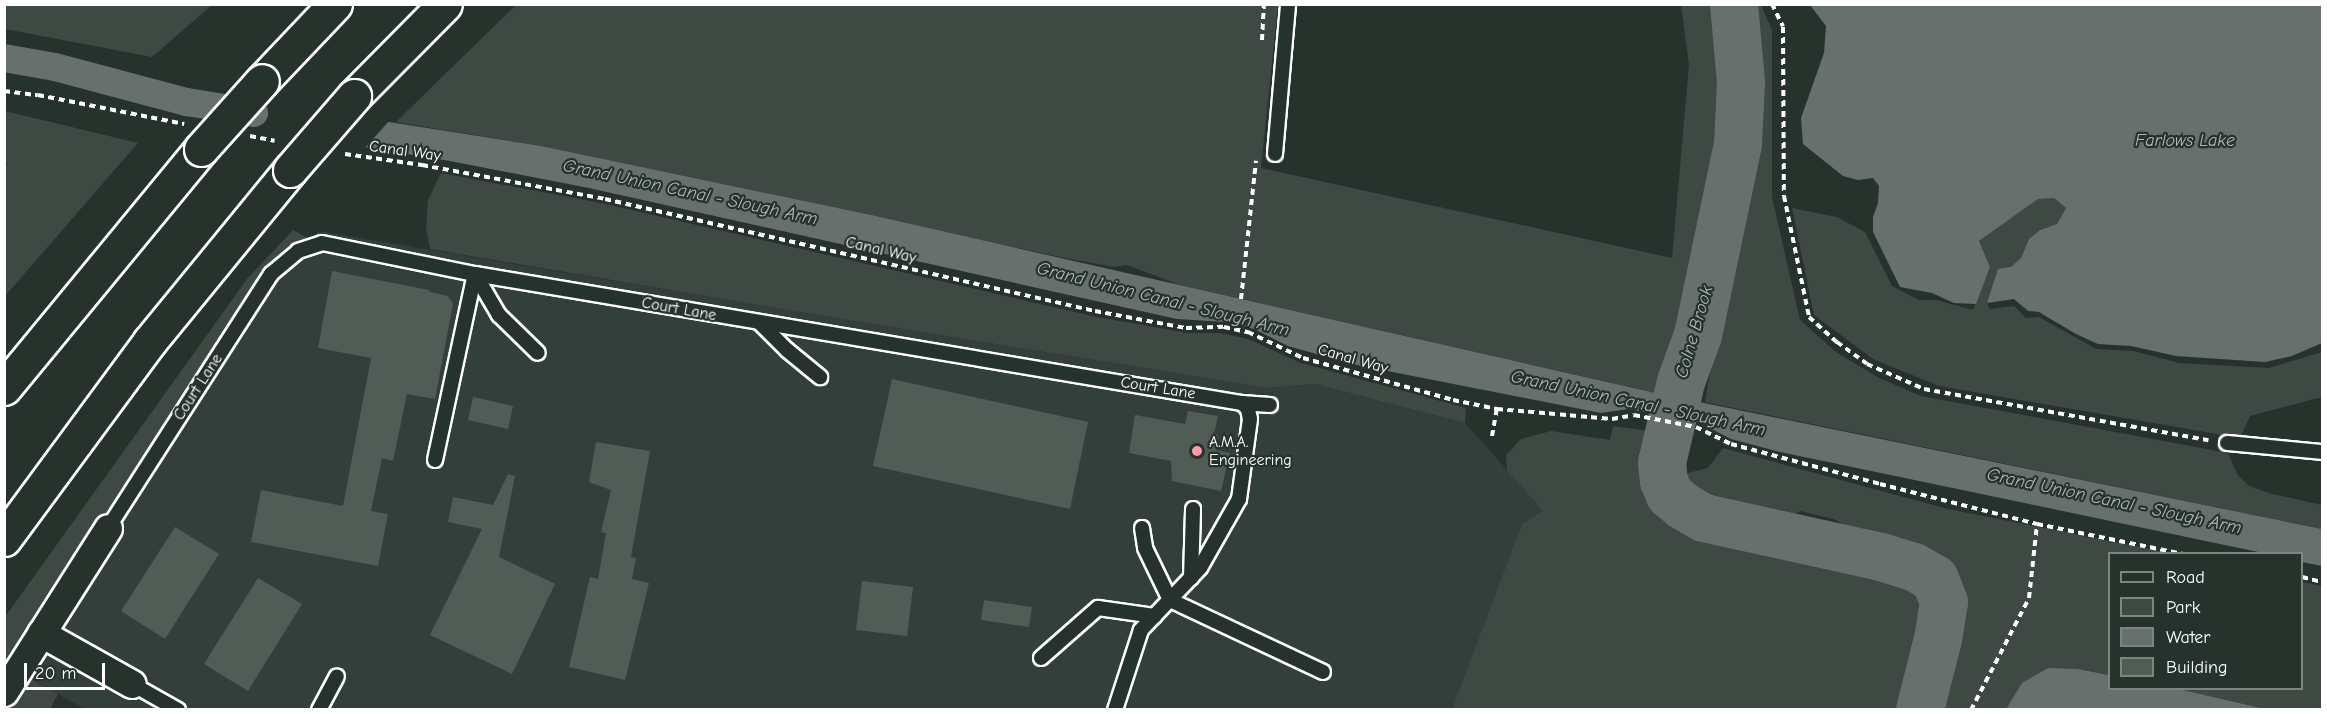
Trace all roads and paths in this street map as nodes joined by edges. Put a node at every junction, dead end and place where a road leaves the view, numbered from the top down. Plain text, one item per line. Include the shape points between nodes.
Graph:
1 (335, 4) edge
2 (445, 4) edge
3 (1288, 4) edge
4 (1772, 4) edge
5 (4, 91) edge
6 (244, 135) dead end
7 (195, 137) junction
8 (333, 152) dead end
9 (1275, 154) dead end
10 (284, 156) junction
11 (475, 274) junction
12 (760, 323) junction
13 (538, 353) dead end
14 (820, 377) dead end
15 (4, 388) edge
16 (1242, 403) junction
17 (1270, 405) dead end
18 (1497, 409) junction
19 (1492, 436) dead end
20 (2227, 443) joint
21 (2322, 452) edge
22 (435, 460) dead end
23 (1192, 509) dead end
24 (2037, 524) junction
25 (108, 528) joint
26 (1142, 528) dead end
27 (4, 539) edge
28 (2173, 552) edge
29 (2303, 577) edge
30 (1191, 578) junction
31 (2322, 582) edge
32 (1170, 600) junction
33 (1154, 616) junction
34 (41, 633) junction
35 (1041, 658) dead end
36 (1323, 672) dead end
37 (337, 676) dead end
38 (132, 684) joint
39 (4, 692) edge
40 (178, 710) edge
41 (319, 710) edge
42 (1115, 710) edge
43 (1971, 710) edge

1 - 7 highway, bridge via 262,81
2 - 10 highway, bridge via 354,96
3 - 9 lane
4 - 20 path via 1783,27 1784,196 1809,317 1867,364 1924,389
5 - 7 path via 38,95
6 - 10 path
7 - 15 highway
8 - 18 path, Canal Way via 605,199 1107,313 1186,328 1224,327 1248,332 1303,357
10 - 27 highway
11 - 12 lane, Court Lane
11 - 13 lane via 499,315
11 - 22 lane
11 - 25 lane, Court Lane via 322,243 290,256 250,306
12 - 14 lane
12 - 16 lane, Court Lane
16 - 17 lane, Court Lane
16 - 30 lane via 1250,419 1239,500
18 - 19 path
18 - 24 path, Canal Way via 1612,419 1634,415 1696,428 1737,446
20 - 21 lane
23 - 30 lane
24 - 28 path, Canal Way
24 - 43 path via 2029,598
25 - 34 street, Court Lane
26 - 32 lane via 1145,548
29 - 31 path
30 - 32 lane
32 - 33 lane
32 - 36 lane
33 - 35 lane via 1098,608
33 - 42 lane via 1141,630
34 - 38 street
34 - 39 street, Court Lane
37 - 41 lane
38 - 40 lane

